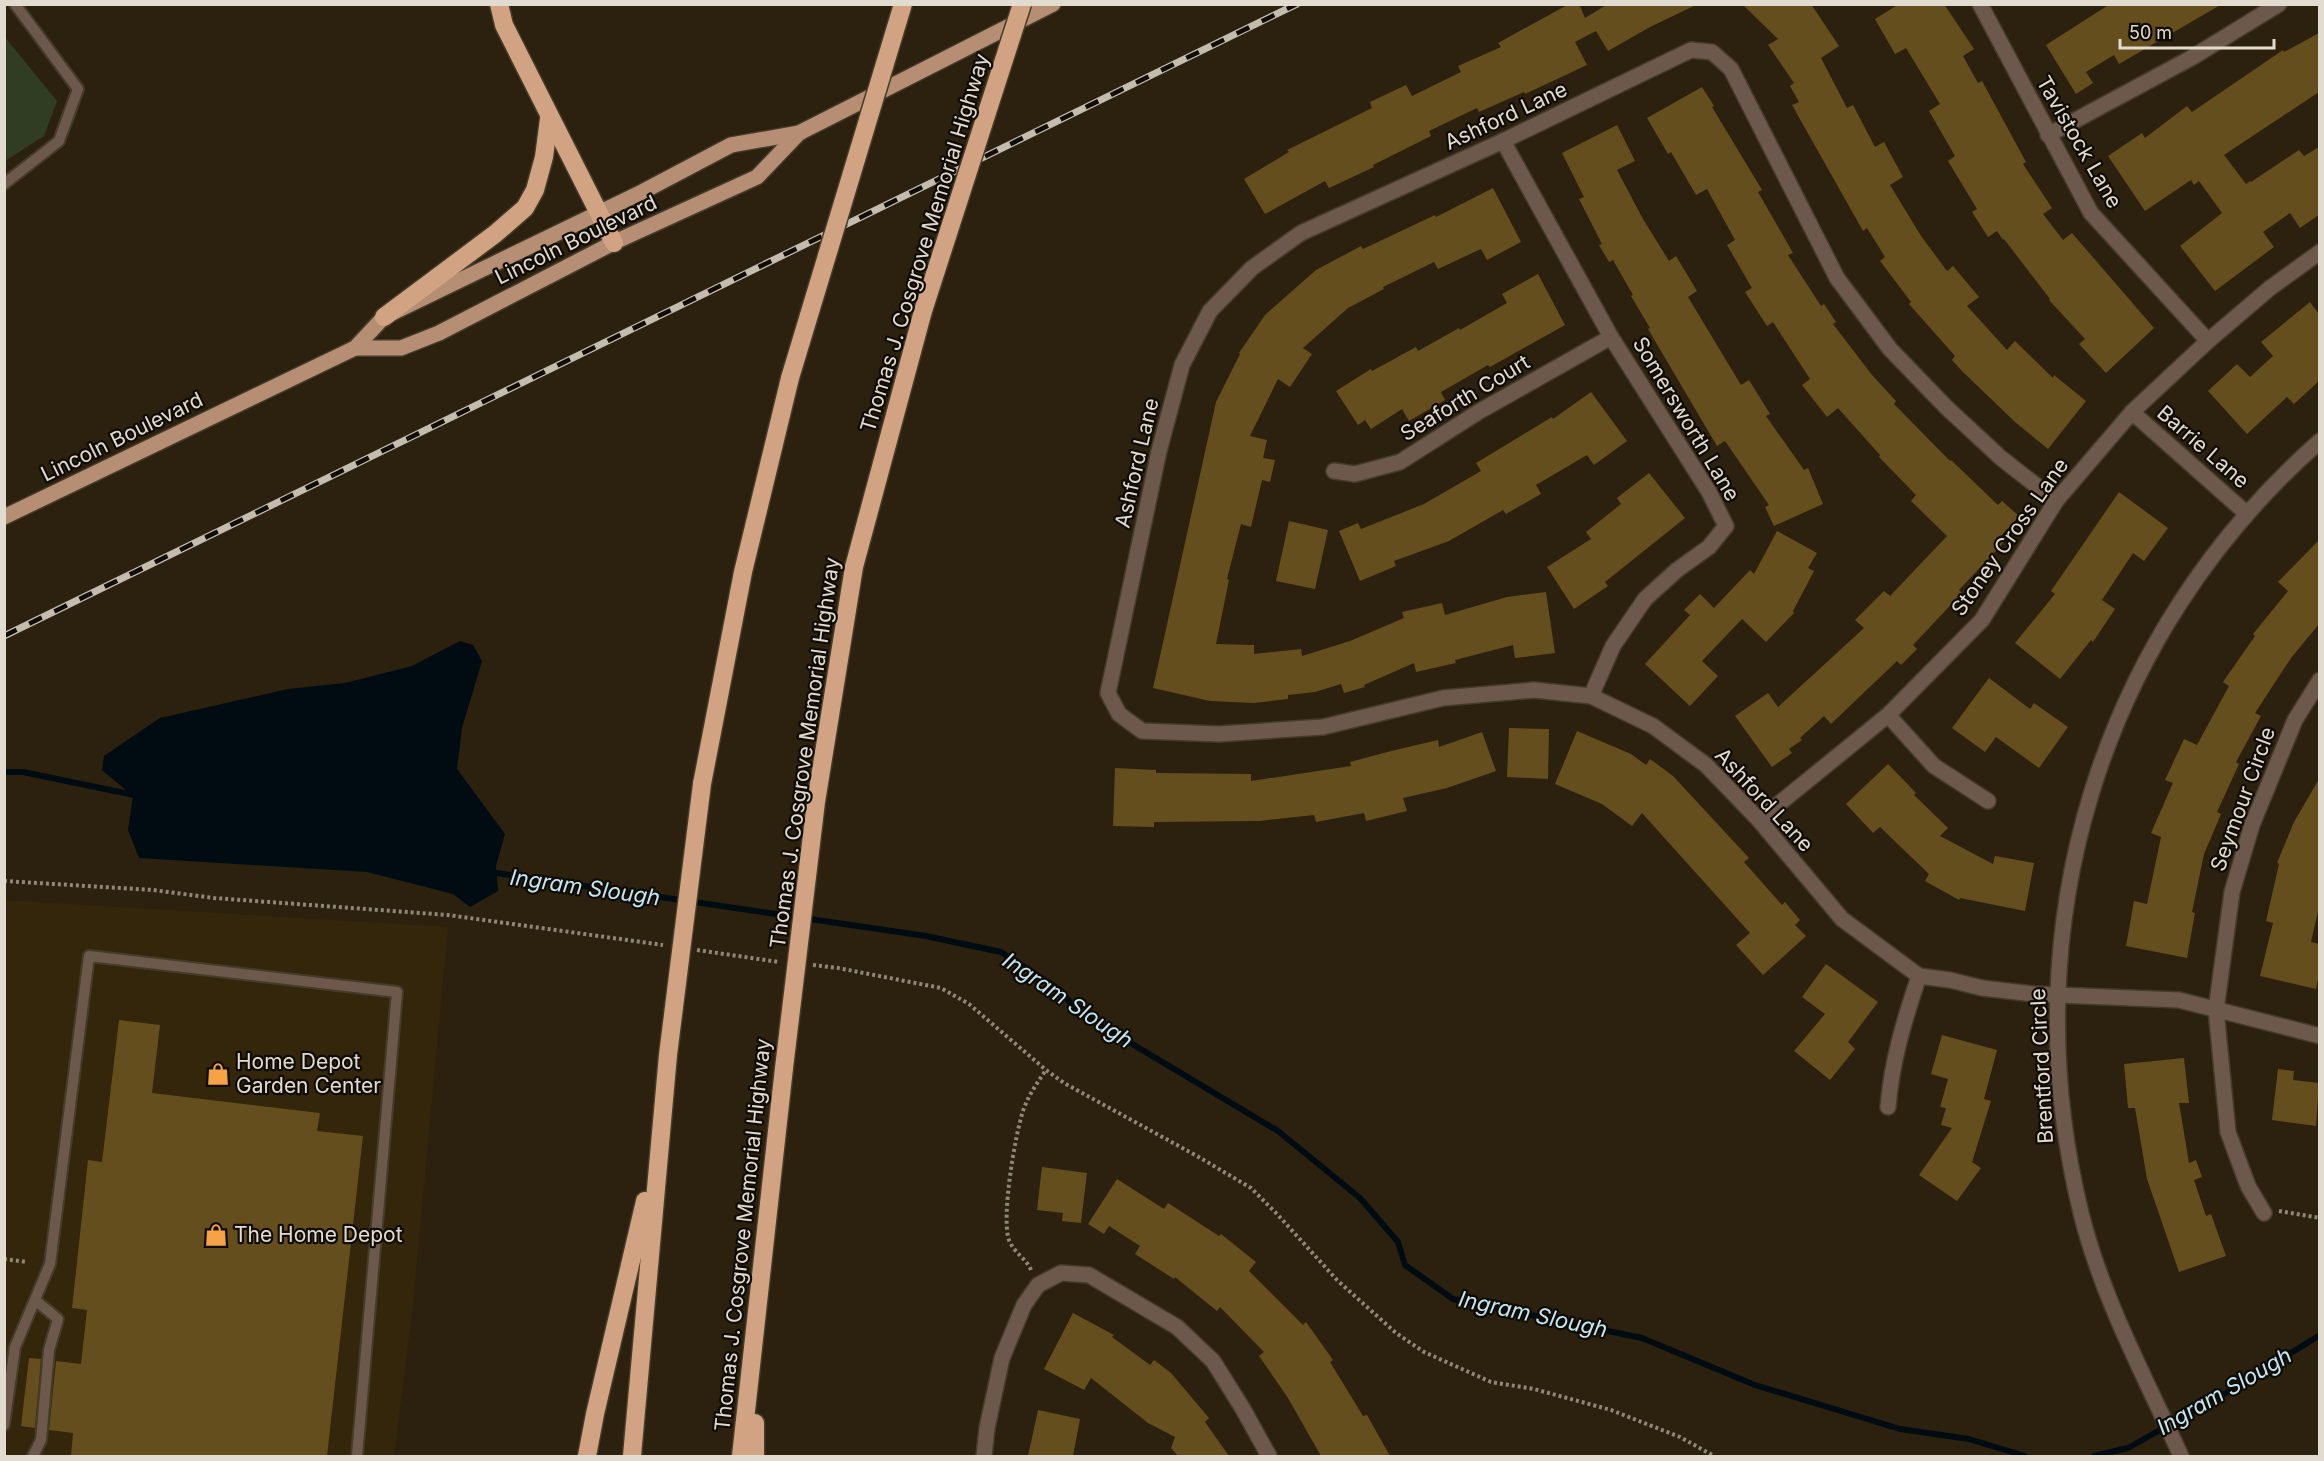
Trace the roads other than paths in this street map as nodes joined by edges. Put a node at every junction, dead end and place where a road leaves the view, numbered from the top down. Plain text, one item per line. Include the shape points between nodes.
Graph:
1 (15, 4) edge
2 (499, 4) edge
3 (903, 4) edge
4 (1022, 4) edge
5 (1053, 4) edge
6 (1980, 4) edge
7 (2279, 4) edge
8 (549, 119) junction
9 (800, 133) junction
10 (2048, 135) junction
11 (1503, 141) junction
12 (4, 184) edge
13 (598, 211) junction
14 (614, 243) junction
15 (2319, 252) edge
16 (384, 317) junction
17 (1611, 337) junction
18 (2208, 341) junction
19 (355, 348) junction
20 (2132, 412) junction
21 (2319, 441) edge
22 (1334, 471) dead end
23 (2056, 501) junction
24 (2246, 513) junction
25 (4, 517) edge
26 (2319, 680) edge
27 (1591, 696) junction
28 (1888, 715) junction
29 (1988, 801) dead end
30 (1759, 820) junction
31 (1919, 976) junction
32 (2058, 995) junction
33 (2216, 1010) junction
34 (2319, 1036) edge
35 (1888, 1107) dead end
36 (660, 1138) junction
37 (2264, 1213) road end
38 (35, 1300) junction
39 (753, 1344) junction
40 (4, 1425) edge
41 (33, 1456) edge
42 (357, 1456) edge
43 (587, 1456) edge
44 (632, 1456) edge
45 (741, 1456) edge
46 (755, 1456) edge
47 (984, 1456) edge
48 (1269, 1456) edge
49 (2181, 1456) edge

1 - 12 lane via 78,89 59,141
2 - 8 highway via 504,25
3 - 36 highway, bridge via 790,378 743,572 702,784
4 - 39 highway, Thomas J. Cosgrove Memorial Highway, bridge via 923,311 854,567 816,802
5 - 9 main road, Lincoln Boulevard
6 - 10 street, Tavistock Lane
7 - 10 street via 2191,58
8 - 13 highway
8 - 16 highway via 544,158 525,208
9 - 13 main road, Lincoln Boulevard via 731,145
9 - 14 main road, Lincoln Boulevard via 757,177
10 - 18 street, Tavistock Lane via 2091,213
11 - 17 street, Somersworth Lane
11 - 23 street, Ashford Lane via 1691,50 1712,52 1731,69 1837,278 1890,349 1946,407
11 - 27 street, Ashford Lane via 1301,233 1252,268 1210,311 1182,365 1159,451 1108,693 1119,714 1142,731 1219,734 1323,727 1443,698 1534,690
13 - 14 highway
13 - 16 main road, Lincoln Boulevard
14 - 19 main road, Lincoln Boulevard via 420,341 401,348
15 - 18 street, Stoney Cross Lane
16 - 19 main road, Lincoln Boulevard
17 - 22 street, Seaforth Court via 1480,411 1401,462 1355,474
17 - 27 street, Somersworth Lane via 1709,492 1726,526 1709,547 1645,599 1613,646
18 - 20 street, Stoney Cross Lane
19 - 25 main road, Lincoln Boulevard
20 - 23 street, Stoney Cross Lane
20 - 24 street, Barrie Lane
21 - 24 street, Brentford Circle
23 - 28 street, Stoney Cross Lane via 1982,620
24 - 32 street, Brentford Circle via 2170,619 2124,706 2101,762 2071,868
26 - 33 street, Seymour Circle via 2295,720 2252,825 2232,892
27 - 30 street, Ashford Lane via 1653,726 1706,765
28 - 29 street via 1934,766
28 - 30 street, Stoney Cross Lane
30 - 31 street, Ashford Lane via 1842,919
31 - 32 street, Ashford Lane via 1983,988
31 - 35 street via 1902,1026
32 - 33 street, Ashford Lane via 2179,1000
32 - 49 street, Brentford Circle via 2061,1107 2082,1215 2100,1273
33 - 34 street, Ashford Lane
33 - 37 street, Seymour Circle via 2228,1132 2248,1186
36 - 43 highway
36 - 44 highway
38 - 40 lane via 15,1347
38 - 41 lane via 58,1319 48,1350 40,1440
38 - 42 lane via 50,1264 89,956 397,992
39 - 45 highway, Thomas J. Cosgrove Memorial Highway
39 - 46 highway
47 - 48 street via 1002,1358 1024,1305 1038,1285 1061,1273 1089,1275 1177,1327 1213,1360

